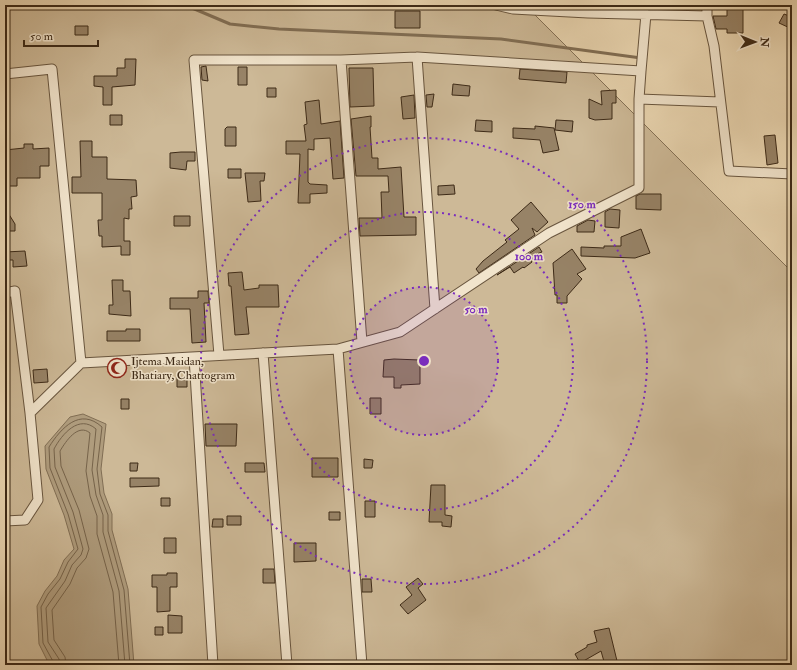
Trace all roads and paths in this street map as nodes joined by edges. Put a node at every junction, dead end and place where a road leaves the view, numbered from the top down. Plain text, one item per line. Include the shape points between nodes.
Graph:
1 (496, 5) edge
2 (707, 5) edge
3 (513, 7) edge
4 (588, 9) edge
5 (646, 14) junction
6 (707, 16) junction
7 (417, 57) junction
8 (341, 60) junction
9 (641, 71) junction
10 (5, 74) edge
11 (639, 99) junction
12 (720, 102) junction
13 (792, 174) edge
14 (5, 293) edge
15 (435, 309) junction
16 (362, 342) junction
17 (338, 349) junction
18 (263, 353) junction
19 (219, 355) junction
20 (194, 357) junction
21 (81, 363) junction
22 (30, 413) junction
23 (5, 521) edge
24 (213, 665) edge
25 (287, 665) edge
26 (362, 665) edge

1 - 3 street
2 - 6 street
3 - 4 street
4 - 5 street
5 - 6 street
5 - 9 street
6 - 12 street via 714,46
7 - 8 street
7 - 9 street
7 - 15 street
8 - 16 street
8 - 19 street via 194,60
9 - 11 street
10 - 21 street via 52,69
11 - 12 street
11 - 15 street via 639,188 549,233
12 - 13 street via 729,171
14 - 22 street via 15,292
15 - 16 street via 400,332
16 - 17 street
17 - 18 street
17 - 26 street
18 - 19 street
18 - 25 street
19 - 20 street
20 - 21 street
20 - 24 street
21 - 22 street
22 - 23 street via 38,500 25,520

